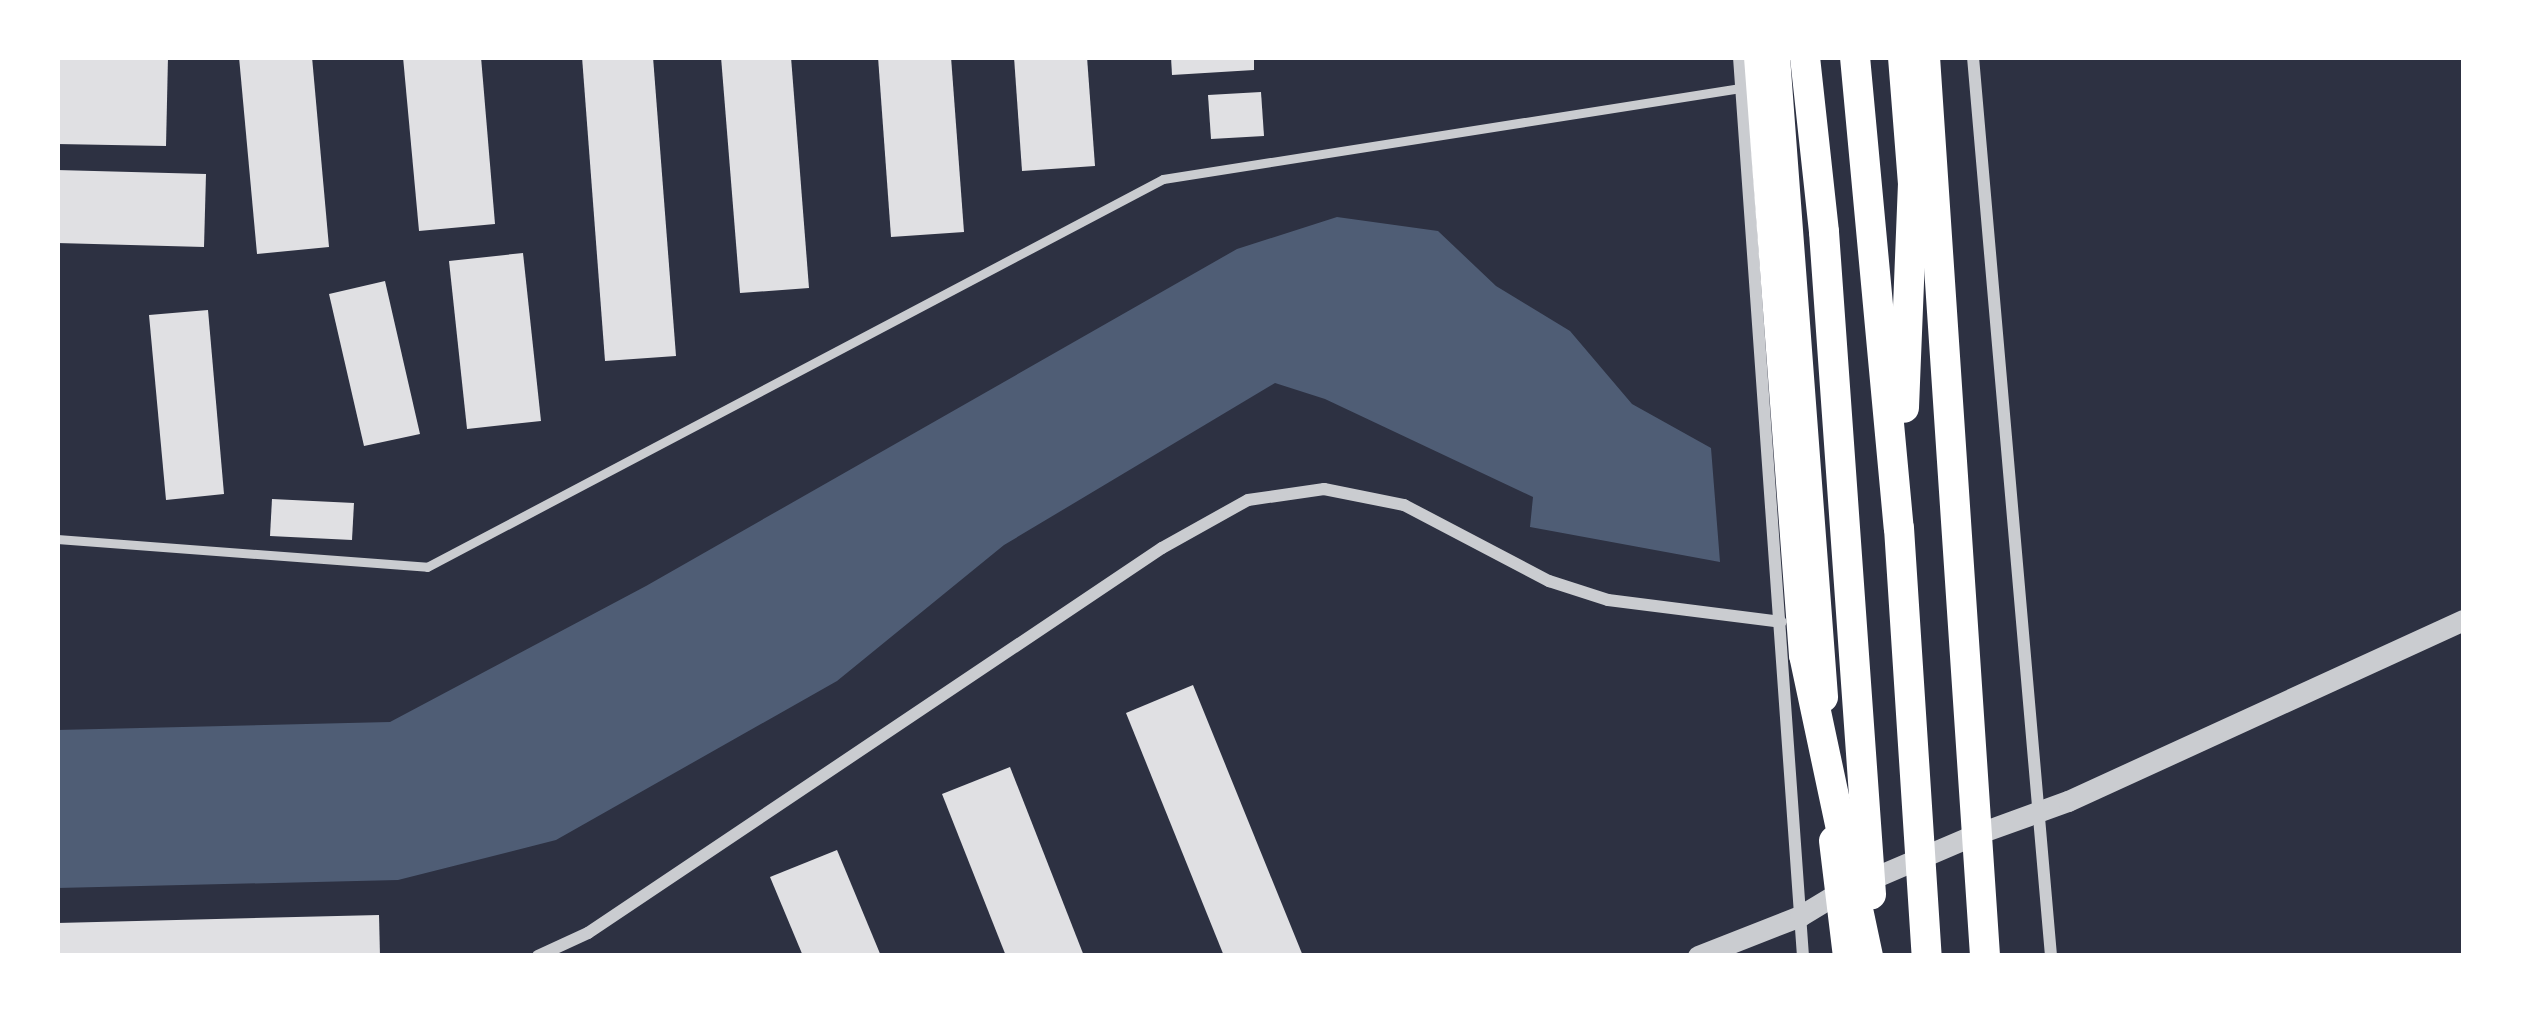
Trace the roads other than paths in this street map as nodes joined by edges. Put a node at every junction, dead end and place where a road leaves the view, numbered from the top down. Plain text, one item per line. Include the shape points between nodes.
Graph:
1 (1739, 57) edge
2 (1759, 57) edge
3 (1805, 57) edge
4 (1855, 57) edge
5 (1904, 57) edge
6 (1925, 57) edge
7 (1973, 57) edge
8 (1776, 72) edge
9 (1742, 87) junction
10 (1899, 528) junction
11 (57, 539) edge
12 (2464, 620) edge
13 (1781, 622) junction
14 (2038, 813) junction
15 (1974, 835) junction
16 (1838, 892) junction
17 (1800, 916) junction
18 (538, 956) edge
19 (1698, 956) edge
20 (1804, 956) edge
21 (1848, 956) edge
22 (1872, 956) edge
23 (1927, 956) edge
24 (1985, 956) edge
25 (2051, 956) edge

1 - 9 street
2 - 22 main road via 1804,655
3 - 22 main road
4 - 10 main road
5 - 10 main road via 1913,184
6 - 15 main road
7 - 14 street
8 - 9 lane
8 - 16 main road
9 - 11 lane via 1163,179 427,567
9 - 13 street
10 - 23 main road
12 - 14 street
13 - 17 street
13 - 18 street via 1608,600 1549,581 1404,505 1324,489 1248,500 1108,583 588,933
14 - 15 street
14 - 25 street
15 - 16 street
15 - 24 main road
16 - 17 street
16 - 21 main road
17 - 19 street
17 - 20 street

